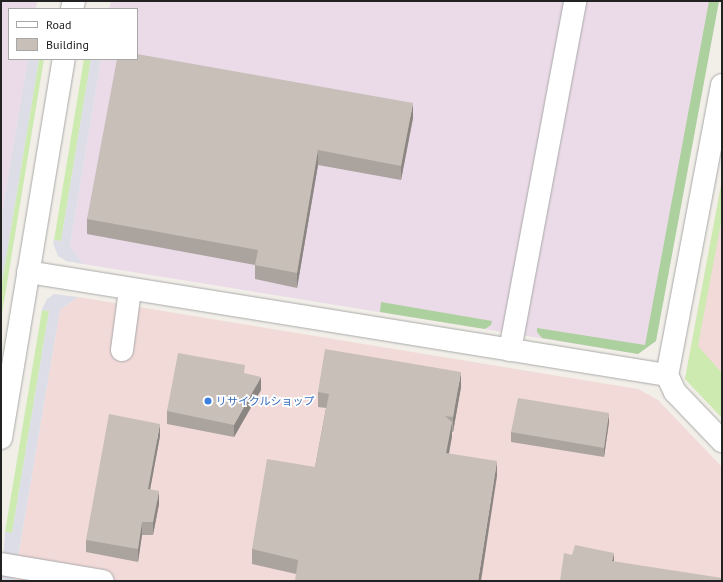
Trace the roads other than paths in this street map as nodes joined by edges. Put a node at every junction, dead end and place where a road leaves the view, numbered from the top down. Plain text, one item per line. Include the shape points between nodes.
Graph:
1 (575, 1) edge
2 (64, 60) edge
3 (722, 85) edge
4 (28, 272) junction
5 (130, 290) junction
6 (122, 350) dead end
7 (510, 350) junction
8 (667, 375) junction
9 (1, 438) edge
10 (722, 441) edge
11 (1, 564) edge
12 (103, 581) edge

1 - 7 street
2 - 4 street
3 - 8 street
4 - 5 street
4 - 9 street
5 - 6 street
5 - 7 street
7 - 8 street
8 - 10 street via 675,392
11 - 12 street

